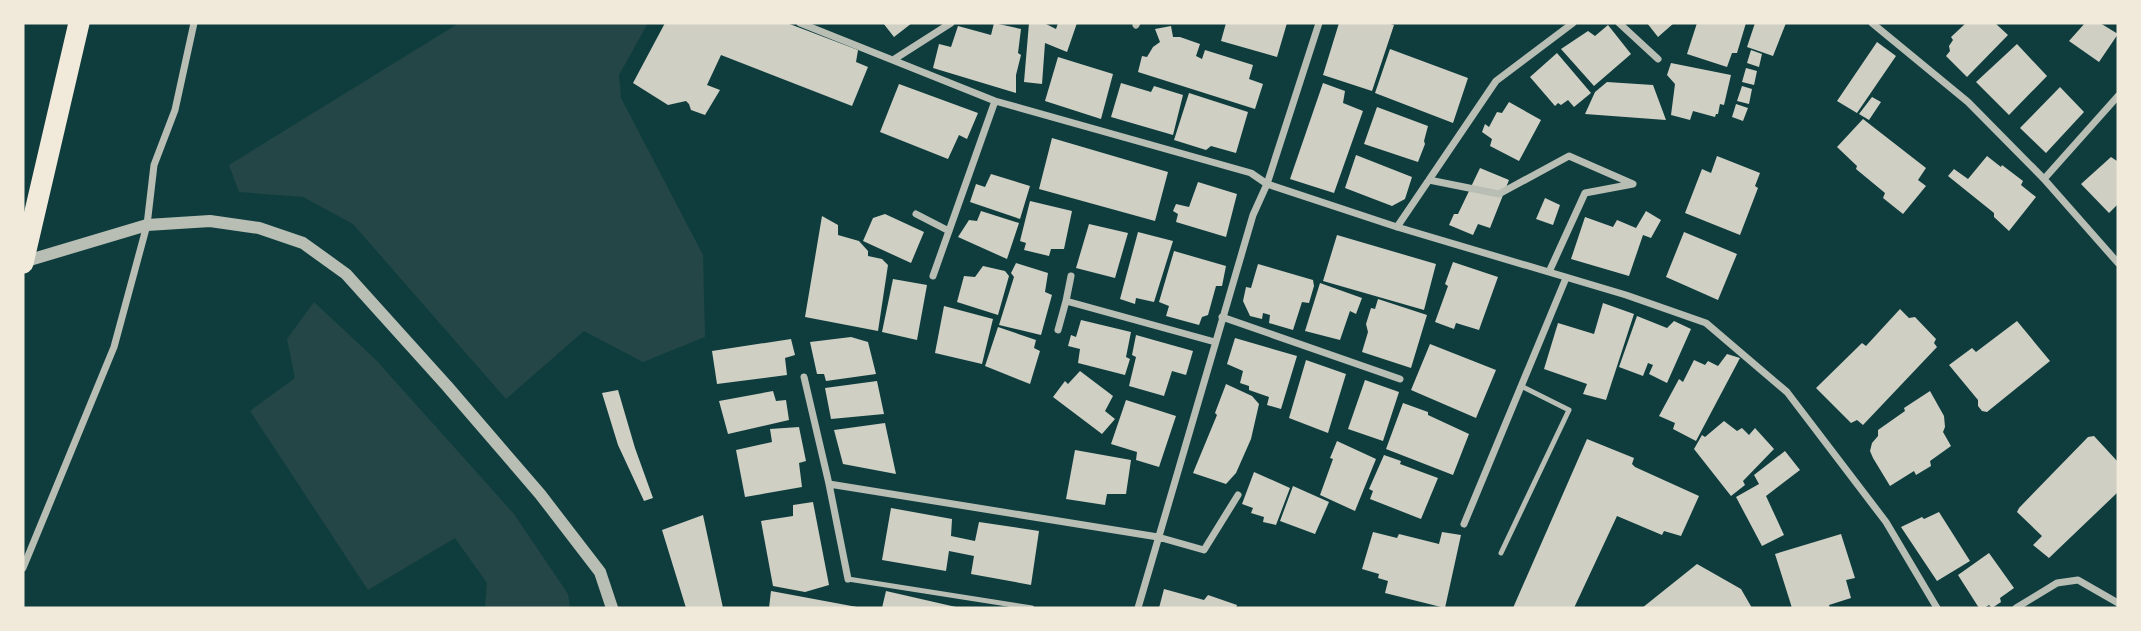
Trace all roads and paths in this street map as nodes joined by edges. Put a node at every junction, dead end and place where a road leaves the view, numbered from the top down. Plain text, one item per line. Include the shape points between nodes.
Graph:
1 (79, 23) edge
2 (194, 23) edge
3 (800, 23) edge
4 (951, 23) edge
5 (1319, 23) edge
6 (1573, 23) edge
7 (1619, 23) edge
8 (1872, 23) edge
9 (1658, 59) dead end
10 (893, 60) junction
11 (2118, 96) edge
12 (995, 101) junction
13 (2044, 178) junction
14 (1429, 180) junction
15 (1267, 184) junction
16 (916, 214) dead end
17 (147, 225) junction
18 (1397, 227) junction
19 (949, 231) junction
20 (23, 263) edge
21 (2118, 263) edge
22 (1549, 272) junction
23 (933, 276) dead end
24 (1071, 276) dead end
25 (1566, 278) junction
26 (1066, 301) junction
27 (1223, 317) junction
28 (1058, 330) dead end
29 (1215, 342) junction
30 (804, 377) dead end
31 (1400, 379) dead end
32 (1521, 386) junction
33 (829, 484) junction
34 (1238, 495) dead end
35 (1464, 524) dead end
36 (1158, 537) junction
37 (1501, 553) dead end
38 (23, 568) edge
39 (848, 579) joint
40 (2118, 603) edge
41 (612, 608) edge
42 (1032, 608) edge
43 (1138, 608) edge
44 (1937, 608) edge
45 (2016, 608) edge

1 - 20 highway
2 - 17 street via 175,110 153,165
3 - 10 street
4 - 10 street
5 - 15 street
6 - 14 street via 1496,81
7 - 9 street
8 - 13 street via 1968,103
10 - 12 street
11 - 13 street
12 - 15 street via 1251,173
12 - 19 street
13 - 21 street
14 - 18 street
14 - 22 street via 1499,194 1569,156 1633,184 1585,193
15 - 18 street
15 - 27 street via 1253,215
16 - 19 street
17 - 20 street
17 - 38 street via 114,347
17 - 41 street via 210,221 259,228 303,243 346,274 540,494 600,572
18 - 22 street
19 - 23 street
22 - 25 street
24 - 26 street
25 - 32 street
25 - 44 street via 1706,323 1787,392 1886,522
26 - 28 street
26 - 29 street
27 - 29 street
27 - 31 street
29 - 36 street
30 - 33 street
32 - 35 street
32 - 37 lane via 1569,410
33 - 36 street
33 - 39 street
34 - 36 street via 1204,550
36 - 43 street
39 - 42 lane
40 - 45 street via 2078,580 2057,583

